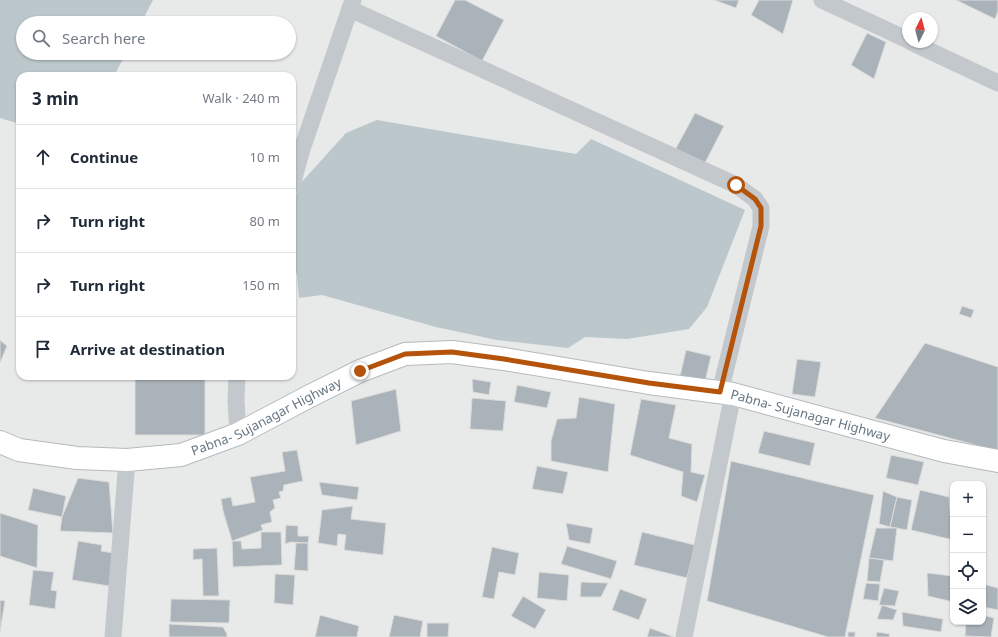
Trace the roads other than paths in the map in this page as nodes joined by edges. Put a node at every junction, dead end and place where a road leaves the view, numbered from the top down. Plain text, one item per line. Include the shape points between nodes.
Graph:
1 (822, 0) edge
2 (352, 4) edge
3 (902, 37) edge
4 (925, 48) edge
5 (998, 83) edge
6 (296, 171) edge
7 (237, 380) edge
8 (726, 393) junction
9 (238, 434) junction
10 (0, 442) edge
11 (128, 460) junction
12 (998, 461) edge
13 (113, 637) edge
14 (684, 637) edge

1 - 3 street
2 - 6 street
2 - 8 street via 736,185 755,199 761,208 761,226
4 - 5 street
7 - 9 street
8 - 9 main road, Pabna- Sujanagar Highway via 452,352 405,354 360,371
8 - 12 main road, Pabna- Sujanagar Highway via 944,451
8 - 14 street
9 - 11 main road, Pabna- Sujanagar Highway via 182,454
10 - 11 main road, Pabna- Sujanagar Highway via 19,450 77,458
11 - 13 street

